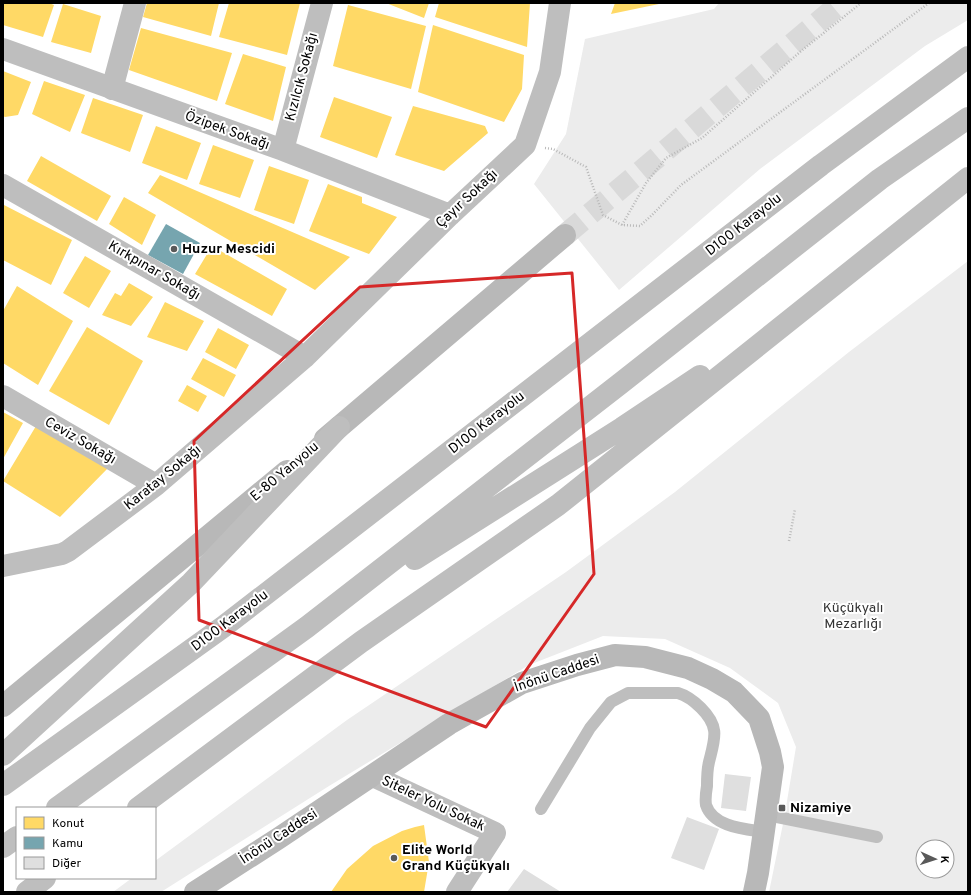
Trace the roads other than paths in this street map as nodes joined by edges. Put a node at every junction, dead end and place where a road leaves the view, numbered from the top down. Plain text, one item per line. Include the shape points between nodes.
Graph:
1 (135, 3) edge
2 (322, 3) edge
3 (560, 3) edge
4 (3, 49) edge
5 (968, 57) edge
6 (112, 90) junction
7 (968, 118) edge
8 (282, 150) junction
9 (968, 178) edge
10 (3, 185) edge
11 (450, 215) junction
12 (566, 235) tunnel mouth
13 (829, 290) junction
14 (305, 357) junction
15 (3, 396) edge
16 (339, 427) junction
17 (156, 486) junction
18 (3, 566) edge
19 (307, 627) junction
20 (3, 706) edge
21 (3, 755) edge
22 (372, 776) junction
23 (3, 786) edge
24 (58, 807) edge
25 (139, 807) edge
26 (541, 808) dead end
27 (766, 823) junction
28 (877, 837) dead end
29 (16, 838) edge
30 (3, 847) edge
31 (44, 879) edge
32 (27, 892) edge
33 (195, 892) edge
34 (458, 892) edge
35 (754, 892) edge

1 - 6 main road
2 - 8 main road, Kızılcık Sokağı
3 - 11 main road, Çayır Sokağı via 550,72 525,145
4 - 6 main road, Özipek Sokağı
5 - 23 main road, D100 Karayolu via 821,166 223,627
6 - 8 main road, Özipek Sokağı
7 - 19 main road via 880,179
8 - 11 main road, Özipek Sokağı
9 - 13 main road
10 - 14 main road, Kırkpınar Sokağı
11 - 14 main road, Çayır Sokağı
12 - 16 street, E-80 Yanyolu
13 - 19 main road via 622,428
13 - 25 main road via 558,505 361,642
14 - 17 main road, Karatay Sokağı
15 - 17 main road, Ceviz Sokağı
16 - 20 street, E-80 Yanyolu
16 - 21 main road via 191,583
17 - 18 main road, Karatay Sokağı via 68,551
19 - 24 main road
22 - 27 street, İnönü Caddesi via 449,724 522,683 615,655 645,657 688,668 712,679 734,692 759,718 773,767
22 - 33 street, İnönü Caddesi
22 - 34 main road, Siteler Yolu Sokak via 495,833
26 - 27 lane via 590,728 611,702 628,693 678,694 693,700 708,715 715,730 708,765 706,804 710,814 734,827
27 - 28 lane
27 - 35 street, İnönü Caddesi
29 - 30 main road
31 - 32 main road

